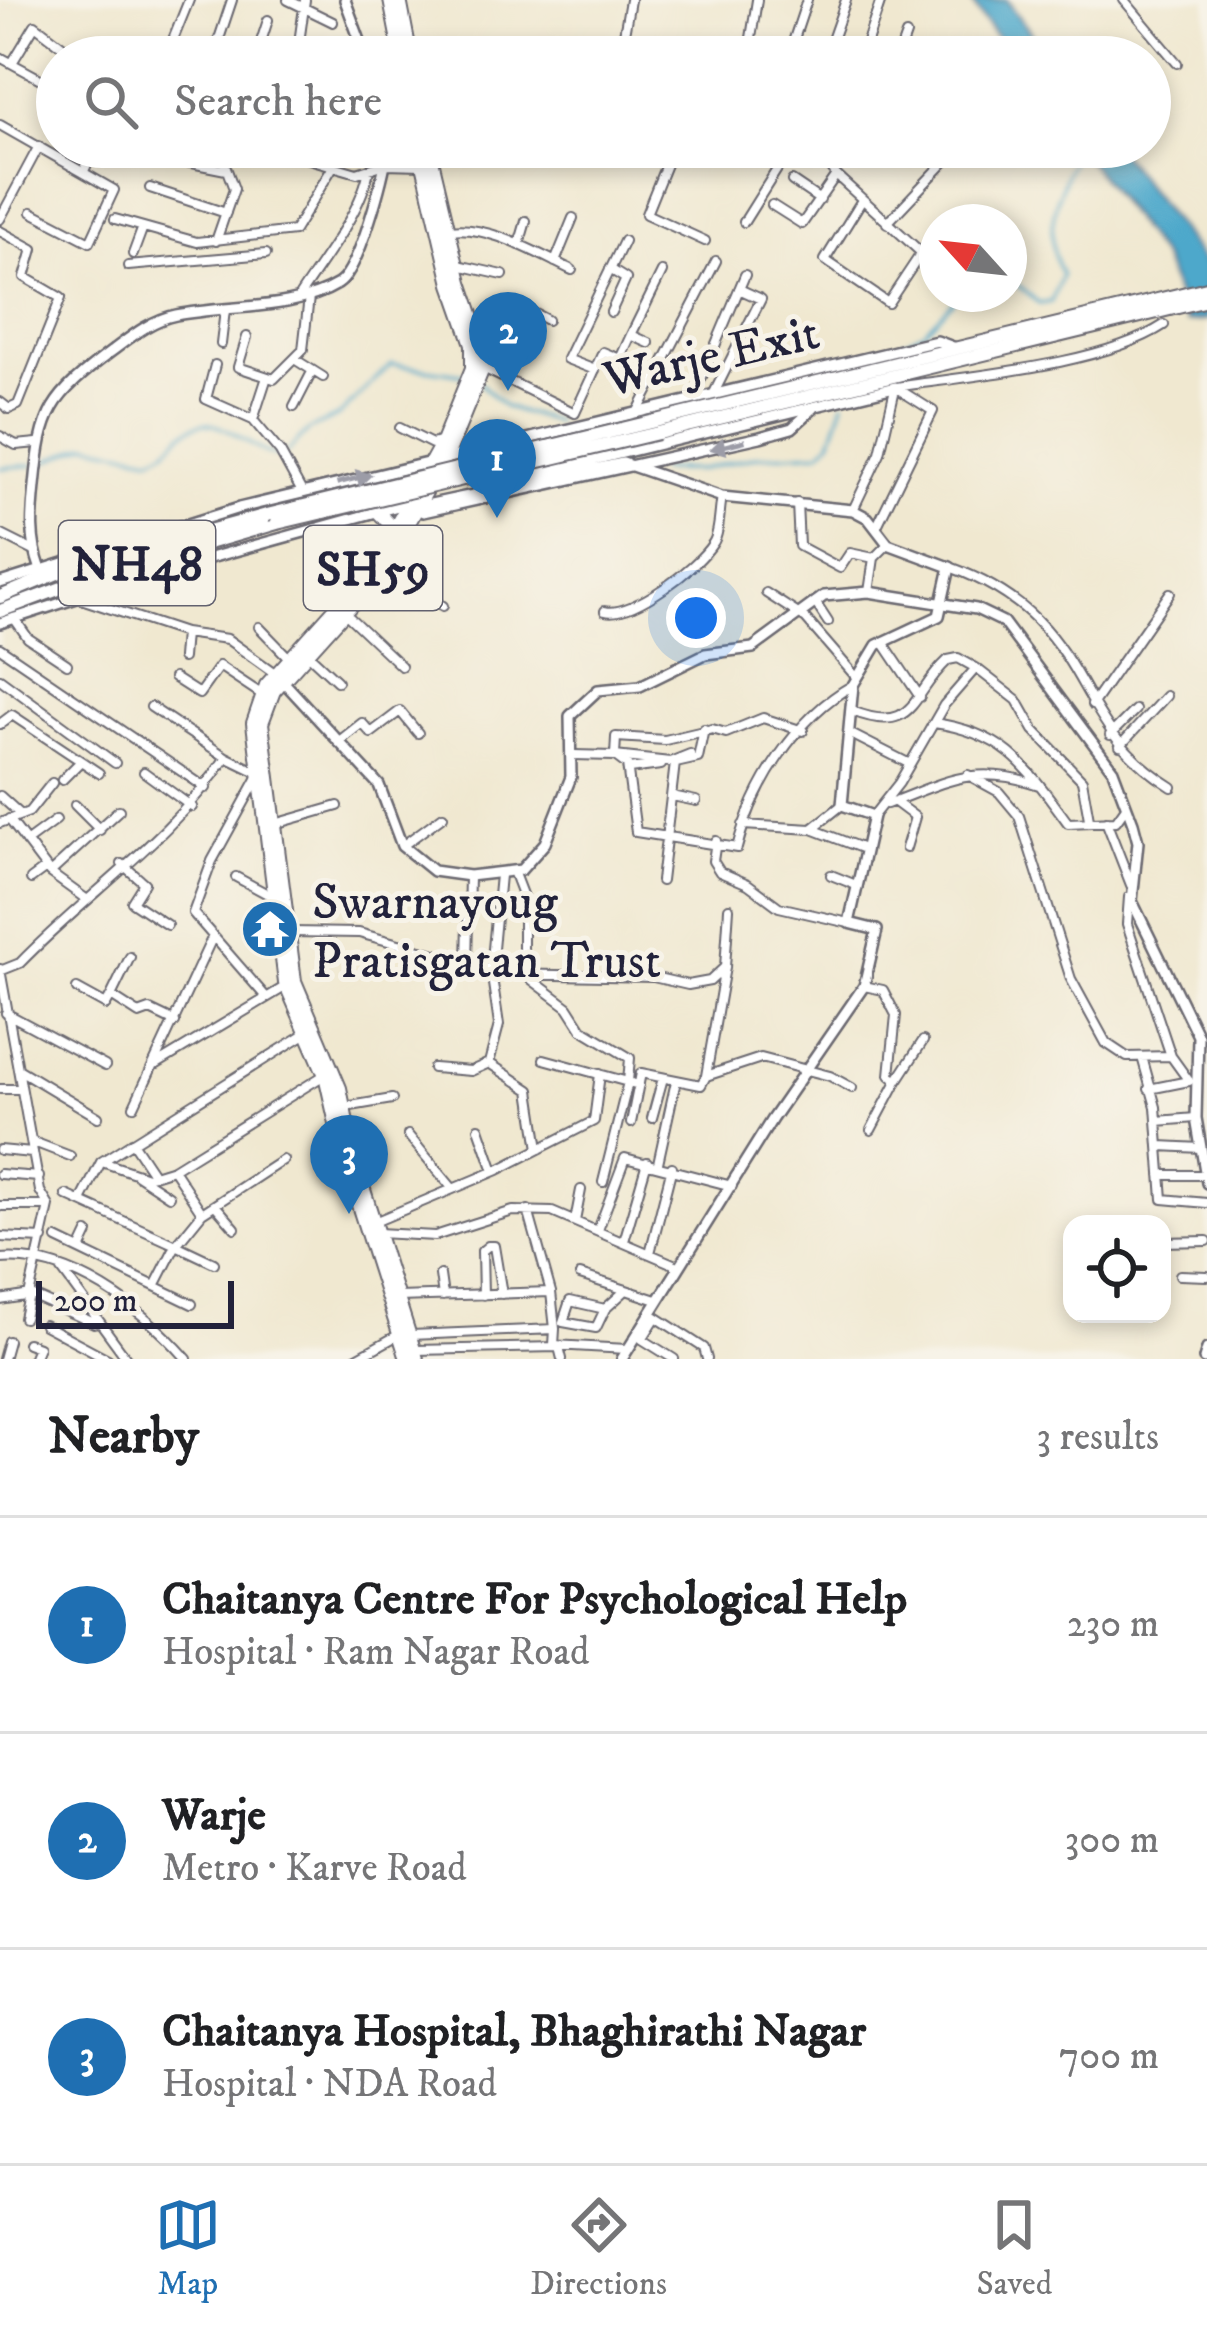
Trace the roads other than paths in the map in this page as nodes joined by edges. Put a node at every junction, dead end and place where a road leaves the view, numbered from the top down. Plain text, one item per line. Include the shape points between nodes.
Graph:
1 (189, 0) edge
2 (232, 0) edge
3 (288, 0) edge
4 (305, 0) edge
5 (345, 0) edge
6 (390, 0) edge
7 (400, 0) edge
8 (630, 0) edge
9 (757, 0) edge
10 (807, 0) edge
11 (846, 0) edge
12 (881, 0) edge
13 (1124, 0) edge
14 (304, 12) junction
15 (268, 20) dead end
16 (333, 22) dead end
17 (49, 36) edge
18 (174, 36) edge
19 (220, 36) edge
20 (263, 36) edge
21 (300, 36) edge
22 (358, 36) edge
23 (397, 36) edge
24 (407, 36) edge
25 (624, 36) edge
26 (751, 36) edge
27 (795, 36) edge
28 (833, 36) edge
29 (869, 36) edge
30 (1154, 36) edge
31 (1171, 56) edge
32 (0, 57) edge
33 (1177, 63) dead end
34 (12, 64) junction
35 (36, 77) edge
36 (0, 125) edge
37 (36, 144) edge
38 (36, 152) edge
39 (78, 168) edge
40 (84, 168) edge
41 (216, 168) edge
42 (326, 168) edge
43 (372, 168) edge
44 (384, 168) edge
45 (428, 168) edge
46 (665, 168) edge
47 (778, 168) edge
48 (831, 168) edge
49 (939, 168) edge
50 (369, 169) junction
51 (226, 170) joint
52 (331, 170) junction
53 (83, 171) junction
54 (836, 175) junction
55 (792, 181) dead end
56 (151, 188) dead end
57 (820, 200) junction
58 (862, 200) junction
59 (772, 205) dead end
60 (32, 212) dead end
61 (226, 213) junction
62 (0, 218) edge
63 (573, 218) dead end
64 (115, 219) dead end
65 (526, 221) dead end
66 (744, 222) dead end
67 (886, 223) junction
68 (143, 226) junction
69 (0, 231) edge
70 (443, 232) junction
71 (216, 241) junction
72 (624, 241) dead end
73 (705, 241) dead end
74 (197, 242) junction
75 (519, 245) junction
76 (133, 254) dead end
77 (266, 254) dead end
78 (919, 254) edge
79 (919, 256) edge
80 (716, 260) dead end
81 (190, 262) junction
82 (555, 262) junction
83 (456, 265) junction
84 (128, 266) dead end
85 (610, 269) junction
86 (572, 270) dead end
87 (662, 272) dead end
88 (503, 275) dead end
89 (746, 275) dead end
90 (1207, 288) edge
91 (740, 289) junction
92 (305, 295) junction
93 (1207, 300) edge
94 (225, 310) junction
95 (611, 311) dead end
96 (1127, 313) junction
97 (547, 320) dead end
98 (1164, 326) dead end
99 (480, 334) junction
100 (632, 334) junction
101 (248, 337) dead end
102 (220, 344) dead end
103 (953, 347) junction
104 (526, 351) dead end
105 (668, 355) junction
106 (296, 360) junction
107 (215, 365) dead end
108 (595, 370) junction
109 (312, 372) junction
110 (476, 372) junction
111 (323, 377) dead end
112 (266, 380) junction
113 (890, 382) junction
114 (813, 389) junction
115 (835, 390) junction
116 (714, 393) junction
117 (693, 398) junction
118 (0, 402) edge
119 (294, 407) dead end
120 (638, 411) junction
121 (253, 420) junction
122 (400, 428) dead end
123 (0, 436) edge
124 (36, 447) junction
125 (443, 449) junction
126 (632, 466) junction
127 (302, 492) junction
128 (722, 497) junction
129 (797, 503) junction
130 (414, 507) junction
131 (853, 510) junction
132 (377, 511) junction
133 (272, 519) junction
134 (877, 527) junction
135 (395, 530) junction
136 (0, 534) edge
137 (888, 544) junction
138 (34, 551) junction
139 (874, 558) junction
140 (950, 566) junction
141 (40, 567) junction
142 (123, 567) junction
143 (382, 571) junction
144 (141, 577) junction
145 (0, 583) edge
146 (766, 592) dead end
147 (869, 592) junction
148 (1170, 593) dead end
149 (0, 597) edge
150 (77, 598) junction
151 (815, 602) junction
152 (946, 604) junction
153 (443, 606) dead end
154 (605, 611) dead end
155 (346, 614) junction
156 (7, 615) edge
157 (797, 615) junction
158 (828, 622) dead end
159 (0, 623) edge
160 (259, 627) dead end
161 (184, 633) junction
162 (883, 641) junction
163 (0, 648) edge
164 (308, 654) junction
165 (182, 658) dead end
166 (290, 659) junction
167 (67, 664) dead end
168 (401, 666) dead end
169 (976, 668) junction
170 (174, 678) dead end
171 (280, 678) junction
172 (0, 680) edge
173 (337, 681) dead end
174 (855, 681) junction
175 (261, 694) junction
176 (920, 697) junction
177 (1166, 697) dead end
178 (1092, 705) junction
179 (151, 707) dead end
180 (1135, 710) dead end
181 (852, 711) junction
182 (934, 723) junction
183 (0, 724) edge
184 (704, 729) junction
185 (803, 731) junction
186 (418, 733) dead end
187 (851, 734) junction
188 (1111, 735) junction
189 (338, 742) junction
190 (1120, 746) junction
191 (690, 754) dead end
192 (573, 755) junction
193 (615, 756) junction
194 (226, 757) junction
195 (80, 761) junction
196 (675, 763) junction
197 (115, 764) dead end
198 (910, 764) junction
199 (628, 770) junction
200 (144, 772) dead end
201 (99, 773) dead end
202 (261, 774) junction
203 (968, 775) junction
204 (1040, 785) junction
205 (1172, 787) dead end
206 (206, 788) junction
207 (0, 796) edge
208 (672, 796) junction
209 (696, 801) dead end
210 (889, 803) junction
211 (842, 805) junction
212 (75, 806) dead end
213 (338, 806) dead end
214 (192, 807) junction
215 (1126, 807) junction
216 (118, 810) dead end
217 (22, 816) junction
218 (442, 816) dead end
219 (873, 816) junction
220 (1089, 819) junction
221 (56, 820) dead end
222 (4, 821) edge
223 (1106, 821) junction
224 (275, 824) junction
225 (742, 825) junction
226 (812, 829) junction
227 (100, 830) junction
228 (668, 836) junction
229 (26, 842) junction
230 (716, 842) junction
231 (402, 846) junction
232 (906, 848) dead end
233 (864, 849) junction
234 (122, 864) junction
235 (48, 871) junction
236 (513, 872) junction
237 (469, 875) junction
238 (500, 875) junction
239 (831, 875) dead end
240 (236, 877) dead end
241 (31, 879) dead end
242 (661, 881) dead end
243 (856, 885) junction
244 (1130, 889) junction
245 (277, 898) junction
246 (86, 899) junction
247 (729, 908) dead end
248 (850, 922) junction
249 (167, 925) dead end
250 (290, 932) junction
251 (212, 936) junction
252 (130, 957) dead end
253 (466, 964) junction
254 (725, 967) junction
255 (0, 970) edge
256 (491, 970) junction
257 (523, 973) junction
258 (290, 984) junction
259 (864, 986) junction
260 (77, 989) dead end
261 (111, 996) junction
262 (266, 997) junction
263 (3, 1011) edge
264 (175, 1022) junction
265 (305, 1034) junction
266 (923, 1041) dead end
267 (1171, 1056) junction
268 (1142, 1057) junction
269 (544, 1059) dead end
270 (489, 1063) junction
271 (156, 1064) junction
272 (105, 1066) dead end
273 (433, 1068) dead end
274 (16, 1069) junction
275 (804, 1071) junction
276 (329, 1072) junction
277 (600, 1074) junction
278 (706, 1076) junction
279 (663, 1078) junction
280 (676, 1081) junction
281 (897, 1081) junction
282 (1192, 1081) junction
283 (628, 1082) junction
284 (639, 1084) junction
285 (852, 1088) dead end
286 (0, 1089) edge
287 (20, 1089) junction
288 (1149, 1089) junction
289 (392, 1099) dead end
290 (134, 1106) dead end
291 (343, 1108) junction
292 (98, 1117) dead end
293 (652, 1118) dead end
294 (1196, 1118) junction
295 (1157, 1121) junction
296 (632, 1123) dead end
297 (479, 1129) dead end
298 (871, 1130) dead end
299 (408, 1135) dead end
300 (31, 1141) junction
301 (132, 1142) junction
302 (1160, 1146) junction
303 (1201, 1148) junction
304 (539, 1149) junction
305 (0, 1150) edge
306 (32, 1153) junction
307 (70, 1156) dead end
308 (283, 1160) dead end
309 (101, 1162) junction
310 (652, 1163) junction
311 (672, 1167) junction
312 (173, 1169) junction
313 (494, 1171) junction
314 (0, 1174) edge
315 (136, 1174) junction
316 (154, 1175) junction
317 (1161, 1175) junction
318 (39, 1178) junction
319 (1206, 1179) edge
320 (603, 1182) dead end
321 (732, 1186) junction
322 (453, 1190) junction
323 (581, 1190) dead end
324 (66, 1195) dead end
325 (169, 1196) dead end
326 (81, 1201) junction
327 (1207, 1203) edge
328 (215, 1205) junction
329 (0, 1206) edge
330 (49, 1206) junction
331 (528, 1210) junction
332 (202, 1213) junction
333 (575, 1221) junction
334 (235, 1228) dead end
335 (373, 1229) junction
336 (598, 1230) junction
337 (88, 1233) dead end
338 (0, 1237) edge
339 (43, 1239) junction
340 (57, 1239) dead end
341 (624, 1241) junction
342 (1207, 1241) edge
343 (1171, 1242) edge
344 (176, 1245) junction
345 (80, 1250) junction
346 (650, 1252) junction
347 (41, 1258) junction
348 (0, 1259) edge
349 (214, 1263) dead end
350 (678, 1266) junction
351 (60, 1268) junction
352 (440, 1275) dead end
353 (580, 1275) dead end
354 (1180, 1275) dead end
355 (1207, 1276) edge
356 (155, 1286) junction
357 (626, 1290) junction
358 (551, 1292) junction
359 (31, 1294) junction
360 (502, 1294) junction
361 (483, 1295) junction
362 (443, 1296) junction
363 (398, 1297) junction
364 (0, 1300) edge
365 (657, 1300) junction
366 (191, 1304) dead end
367 (605, 1309) junction
368 (24, 1318) dead end
369 (97, 1324) junction
370 (44, 1325) dead end
371 (555, 1329) junction
372 (405, 1334) junction
373 (639, 1336) junction
374 (8, 1341) dead end
375 (27, 1342) dead end
376 (1207, 1349) edge
377 (411, 1354) edge
378 (488, 1354) edge
379 (507, 1354) edge
380 (624, 1354) edge
381 (124, 1356) edge
382 (3, 1359) edge
383 (33, 1359) edge
384 (108, 1359) edge
385 (141, 1359) edge
386 (187, 1359) edge
387 (355, 1359) edge
388 (389, 1359) edge
389 (562, 1359) edge
390 (674, 1359) edge
391 (707, 1359) edge
392 (1204, 1359) edge

1 - 18 street
2 - 19 street
3 - 14 street
4 - 14 street
5 - 22 street
6 - 23 main road
7 - 24 main road
8 - 25 street
9 - 26 street
10 - 27 street
11 - 28 street
12 - 29 street
13 - 30 street
14 - 16 street
14 - 21 street
15 - 20 street
17 - 34 street via 35,25
31 - 33 street
32 - 34 street
34 - 35 street
36 - 37 street
38 - 62 street
39 - 53 street
40 - 53 street
41 - 51 street
42 - 52 street
43 - 50 street
44 - 92 street via 348,273
45 - 70 main road, SH59
46 - 73 street via 646,214
47 - 66 street
48 - 54 street
49 - 67 street
50 - 52 street
50 - 92 street via 362,200
51 - 61 street via 234,181
52 - 71 street via 294,231
53 - 60 street via 114,190 92,240
54 - 57 street
54 - 58 street
55 - 57 street
56 - 61 street
57 - 59 street via 802,224
58 - 67 street
58 - 79 street via 825,260 888,303
61 - 71 street
63 - 82 street
64 - 68 street
65 - 75 street
67 - 78 street
68 - 74 street
68 - 76 street
69 - 118 street via 33,249 25,277 61,298 18,406
70 - 75 street
70 - 83 main road, SH59
70 - 110 main road, SH59
71 - 74 street
72 - 85 street
74 - 81 street
75 - 82 street
77 - 81 street
80 - 105 street
81 - 84 street
82 - 86 street
83 - 88 street
83 - 99 main road, SH59
85 - 95 street via 626,279
85 - 108 street via 567,358
87 - 100 street
89 - 91 street
90 - 96 main road, NH48
91 - 116 street via 761,299
91 - 117 street
92 - 94 street
92 - 106 street
93 - 96 main road, NH48
94 - 102 street
94 - 124 street via 178,314 136,332 69,386
96 - 103 main road, NH48
96 - 113 main road, NH48
97 - 99 street via 530,311 509,332
98 - 113 street via 1016,369
99 - 104 street
99 - 110 main road, SH59
100 - 105 street
100 - 108 street via 620,359 603,352
101 - 112 street via 238,367
103 - 114 street, Warje Exit via 937,341 856,360
103 - 115 main road, NH48 via 874,368
105 - 120 street
106 - 109 street
106 - 112 street
107 - 121 street via 206,399
108 - 110 street via 575,413
109 - 111 street
109 - 119 street
110 - 125 main road, SH59
112 - 121 street
113 - 115 main road, NH48
113 - 115 street, Warje Exit via 858,396
113 - 131 street via 880,453
113 - 134 street via 933,411
114 - 115 main road, NH48
114 - 116 street, Warje Exit
114 -> 126 street via 792,428
114 - 130 street, Warje Exit
114 - 133 main road, NH48, bridge
116 - 117 street, Warje Exit
117 - 120 street, Warje Exit
120 - 125 street, Warje Exit
121 - 127 street
122 - 125 street
123 - 124 street
124 - 138 street
127 -> 125 street, Warje Exit
125 - 130 main road, SH59
126 - 128 street
126 - 130 street
127 - 141 street, Warje Exit
128 - 129 street
128 - 154 street via 714,543 645,604
129 - 131 street
129 - 139 street via 796,544 839,568 850,553
130 - 132 street, Warje Exit
130 - 135 main road, SH59
130 - 143 main road, SH59
131 - 134 street
132 - 135 main road
132 - 144 street, Warje Exit
133 - 142 main road, NH48
133 - 149 main road, NH48 via 60,572
134 - 137 street
135 - 166 main road, SH59 via 364,579
136 - 138 street
137 - 139 street
137 - 140 street
138 - 141 street
139 - 147 street
140 - 152 street
140 - 178 street via 992,583 1037,620
141 - 145 street, Warje Exit
142 - 144 main road
142 - 156 main road, NH48
143 - 153 street
143 - 155 main road, SH59
144 - 150 street, Warje Exit
146 - 157 street
147 - 151 street
147 - 152 street
148 - 178 street
150 - 156 street, Warje Exit
150 - 161 street
151 - 157 street
151 - 158 street
152 - 162 street via 929,622
152 - 215 street via 989,614 1017,634 1113,770
155 - 164 main road, SH59
155 - 168 street
156 - 159 street, Warje Exit
156 - 167 street
157 - 174 street
157 - 192 street via 753,648 705,654 640,686 588,696 570,716
160 - 166 street
161 - 165 street
161 - 171 street via 227,639
162 - 174 street
162 - 176 street
163 - 206 street
164 - 171 main road, SH59
164 - 173 street
166 - 171 main road, SH59
169 - 176 street via 948,660
169 - 182 street
169 - 220 street via 1017,700 1082,780
170 - 175 street via 199,694 219,666
171 - 175 main road, SH59
171 - 189 street
171 - 202 main road, SH59 via 263,714
172 - 197 street
174 - 181 street
174 - 185 street
175 - 202 main road, SH59 via 253,723
176 - 181 street via 887,721
177 - 190 street
178 - 188 street
179 - 194 street
180 - 188 street
181 - 187 street
182 - 198 street
182 - 204 street via 988,734
183 - 195 street via 12,715
184 - 185 street via 726,734 763,718
184 - 193 street via 665,740 616,737
184 - 196 street via 698,758
185 - 225 street via 766,774
186 - 189 street via 400,711 371,733 362,723
187 - 198 street
187 - 211 street
188 - 190 street
189 - 231 street via 379,785
190 - 205 street
191 - 193 street via 670,762
192 - 193 street
192 - 236 street via 545,843 533,862
193 - 199 street
194 - 202 street
194 - 206 street
195 - 201 street
195 - 217 street
196 - 199 street
196 - 208 street
198 - 210 street
199 - 228 street via 634,830
200 - 214 street
202 - 224 main road, SH59
202 - 245 main road, SH59
202 - 251 street via 193,913
203 - 204 street
203 - 210 street
203 - 268 street via 999,792 1018,816 1072,979 1106,1043 1114,1053
204 - 220 street via 1068,823
206 - 214 street
207 - 217 street
208 - 209 street
208 - 228 street
210 - 219 street
210 - 232 street via 915,817
211 - 219 street
211 - 226 street
212 - 227 street
213 - 224 street
214 - 234 street
215 - 223 street
215 - 244 street via 1138,842
216 - 227 street
217 - 222 street
218 - 231 street
219 - 233 street
220 - 223 street
221 - 229 street
222 - 229 street
223 - 244 street
224 - 250 main road, SH59
225 - 226 street
225 - 230 street via 737,848
226 - 233 street
227 - 235 street
228 - 230 street
228 - 242 street
229 - 235 street
230 - 248 street via 720,872 779,907
231 - 237 street via 433,871
233 - 243 street
234 - 246 street
234 - 249 street via 144,884 132,902
235 - 241 street
235 - 246 street
236 - 238 street
236 - 257 street via 523,897
237 - 238 street
237 - 253 street
238 - 256 street
239 - 243 street
240 - 245 street
243 - 248 street
244 - 267 street via 1127,924
244 - 282 street via 1162,971 1195,1025
245 - 258 main road, SH59
246 - 255 street via 20,963
247 - 254 street
248 - 259 street via 877,930
250 - 253 street via 359,933
250 - 258 main road, SH59
251 - 262 street
251 - 264 street
252 - 261 street
253 - 256 street
254 - 257 street via 710,981 688,985
254 - 278 street
255 - 263 street
256 - 257 street
256 - 270 street via 499,1025
257 - 283 street via 568,1007 582,1029 630,1058
258 - 262 street
258 - 265 main road, SH59
258 - 276 main road, SH59
259 - 275 street
259 - 281 street via 883,990 896,1015 890,1075
260 - 261 street via 106,1005
261 - 264 street
262 - 271 street
263 - 272 street
263 - 274 street
264 - 271 street
265 - 276 main road, SH59
265 - 301 street
266 - 281 street
267 - 268 street
267 - 282 street
268 - 288 street
269 - 277 street
270 - 273 street
270 - 304 street via 530,1090
271 - 290 street
274 - 287 street
274 - 292 street
275 - 278 street via 750,1058
275 - 285 street
275 - 321 street
276 - 291 main road, SH59
276 - 312 street
276 - 335 main road, SH59 via 341,1150
277 - 283 street
277 - 304 street via 594,1121
278 - 280 street via 701,1085
279 - 280 street
279 - 284 street via 641,1073
279 - 293 street
280 - 310 street
281 - 298 street
282 - 288 street
282 - 294 street
283 - 284 street
283 - 320 street
284 - 296 street
286 - 287 street
287 - 300 street
288 - 295 street
289 - 291 street
291 - 335 main road, SH59
294 - 295 street
294 - 303 street
295 - 302 street
297 - 313 street
299 - 322 street
300 - 306 street
300 - 307 street
301 - 309 street
301 - 316 street
302 - 303 street
302 - 317 street
303 - 319 street
304 - 313 street
305 - 306 street
306 - 318 street
308 - 328 street
309 - 315 street
309 - 326 street
310 - 311 street
310 - 336 street via 625,1158
310 - 341 street
311 - 321 street
311 - 346 street
312 - 316 street
312 - 332 street
313 - 322 street
314 - 318 street
315 - 316 street
315 - 325 street
317 - 319 street
317 - 327 street via 1163,1199
318 - 330 street
321 - 350 street
322 - 335 street
323 - 333 street
324 - 326 street
326 - 344 street
328 - 332 street
328 - 334 street
329 - 330 street
330 - 339 street
331 - 333 street
331 - 335 street via 435,1236
331 - 358 street
332 - 344 street
333 - 336 street
335 - 363 main road, SH59
335 - 372 main road, SH59
336 - 341 street
337 - 345 street
338 - 339 street
339 - 347 street
340 - 345 street
341 - 346 street
342 - 343 street
344 - 349 street
344 - 356 street
345 - 356 street
346 - 350 street
347 - 348 street
347 - 351 street
347 - 359 street
350 - 365 street
351 - 369 street
351 - 386 street via 142,1312
352 - 362 street
353 - 357 street
354 - 355 street
356 - 366 street
357 - 365 street
357 - 367 street
358 - 360 street
358 - 371 street
359 - 364 street
359 - 368 street
359 - 369 street
360 - 361 street
360 - 361 street via 488,1246
361 - 362 street
362 - 363 street
363 - 372 main road, SH59
365 - 373 street
367 - 367 street via 570,1301 563,1322 596,1328
369 - 381 street
370 - 384 street
371 - 372 street
371 - 380 street via 554,1345
372 - 377 main road, SH59
372 - 387 street
373 - 380 street
373 - 390 street
373 - 391 street via 656,1317 708,1352
374 - 382 street
375 - 383 street via 38,1347
376 - 392 street
377 - 378 street
377 - 388 street
378 - 379 street
379 - 389 street via 559,1347
381 - 385 street

